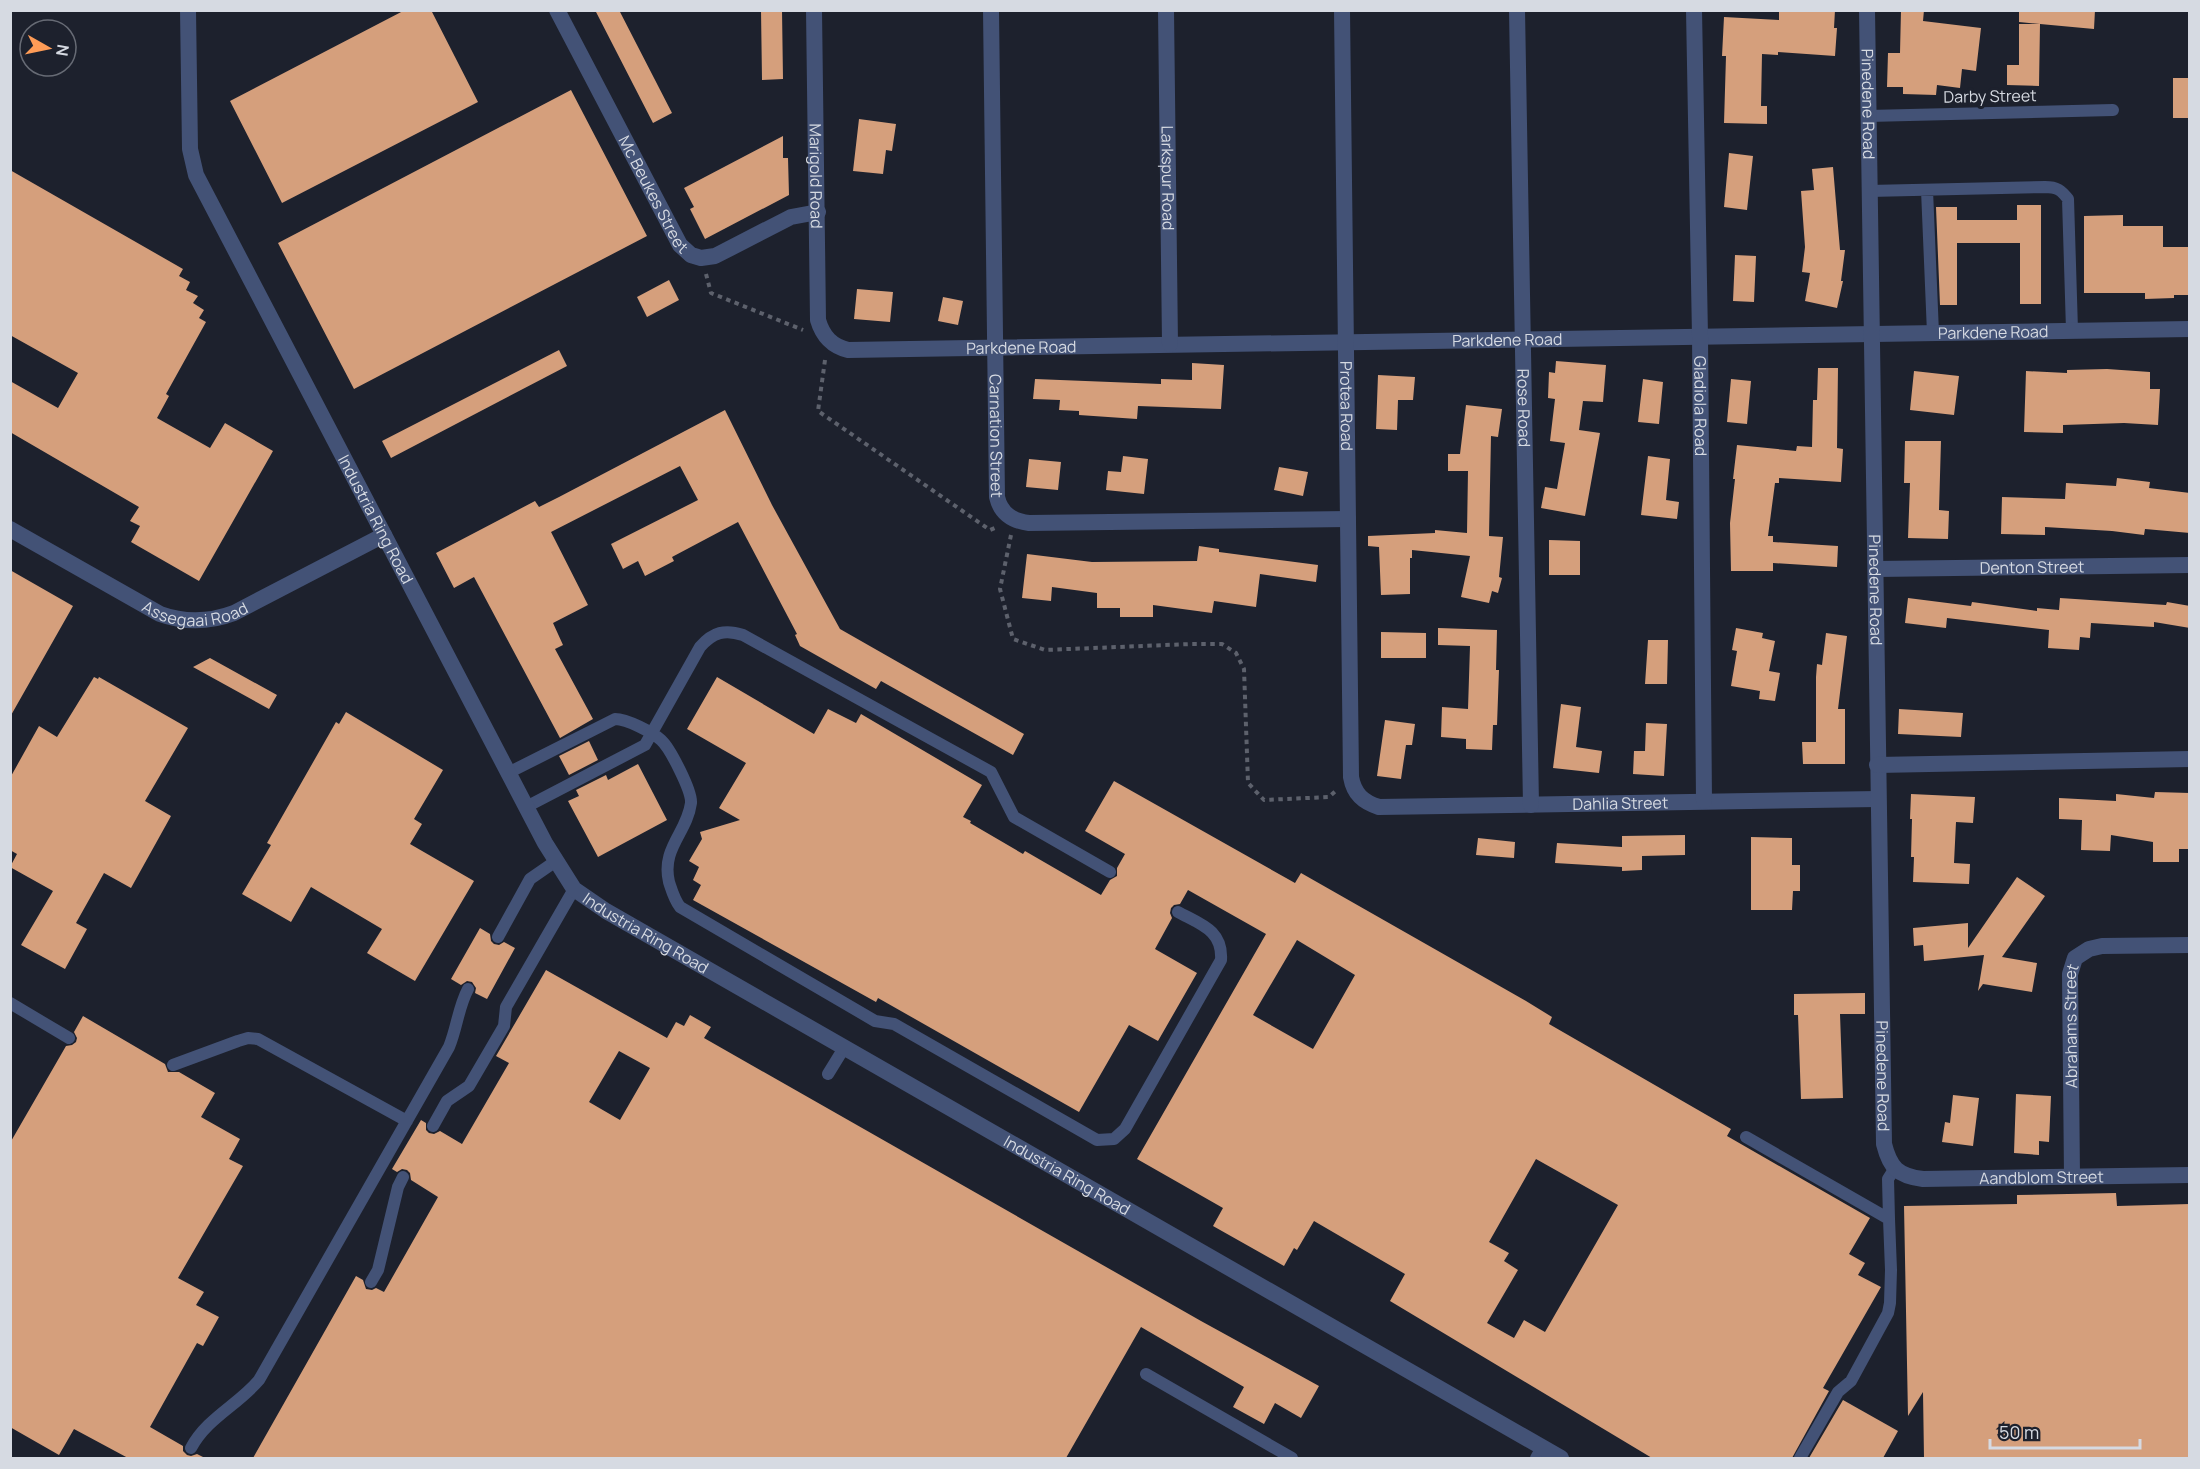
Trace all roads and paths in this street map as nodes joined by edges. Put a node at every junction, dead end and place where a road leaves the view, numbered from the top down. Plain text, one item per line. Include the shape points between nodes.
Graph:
1 (188, 10) edge
2 (556, 10) edge
3 (814, 10) edge
4 (991, 10) edge
5 (1166, 10) edge
6 (1342, 10) edge
7 (1517, 10) edge
8 (1694, 10) edge
9 (1867, 10) edge
10 (2113, 110) dead end
11 (1868, 116) junction
12 (1927, 190) junction
13 (1869, 191) junction
14 (818, 212) junction
15 (701, 258) junction
16 (2190, 328) edge
17 (2072, 330) junction
18 (1933, 333) junction
19 (1871, 334) junction
20 (1700, 336) junction
21 (827, 339) junction
22 (1524, 339) junction
23 (1345, 341) junction
24 (1170, 344) junction
25 (994, 347) junction
26 (1348, 519) junction
27 (1014, 520) junction
28 (10, 529) edge
29 (384, 535) junction
30 (2190, 565) edge
31 (1876, 569) junction
32 (652, 735) junction
33 (2190, 759) edge
34 (1877, 765) junction
35 (508, 773) junction
36 (1351, 777) junction
37 (1362, 799) joint
38 (1878, 799) junction
39 (1704, 801) junction
40 (1531, 805) junction
41 (526, 807) junction
42 (555, 861) junction
43 (1110, 872) dead end
44 (574, 889) junction
45 (1178, 912) dead end
46 (498, 937) dead end
47 (2190, 945) edge
48 (468, 989) dead end
49 (10, 1003) edge
50 (69, 1038) dead end
51 (844, 1048) junction
52 (173, 1065) dead end
53 (828, 1074) dead end
54 (407, 1121) junction
55 (433, 1126) dead end
56 (1746, 1137) dead end
57 (1895, 1168) junction
58 (2190, 1175) edge
59 (2072, 1176) junction
60 (403, 1177) dead end
61 (1889, 1219) junction
62 (371, 1282) dead end
63 (1146, 1374) dead end
64 (190, 1448) dead end
65 (1539, 1453) edge
66 (1292, 1458) edge
67 (1561, 1458) edge
68 (1800, 1458) edge

1 - 29 street, Industria Ring Road via 193,167
2 - 15 street, Mc Beukes Street via 680,245
3 - 14 street, Marigold Road
4 - 25 street, Carnation Street
5 - 24 street, Larkspur Road
6 - 23 street, Protea Road
7 - 22 street, Rose Road
8 - 20 street, Gladiola Road
9 - 11 street, Pinedene Road
10 - 11 lane, Darby Street
11 - 13 street, Pinedene Road
12 - 13 lane
12 - 17 lane via 2055,187 2062,191 2068,199
12 - 18 lane
13 - 19 street, Pinedene Road
14 - 15 street, Mc Beukes Street via 792,217 715,256
14 - 21 street, Marigold Road via 819,320
15 - 21 path via 711,292
16 - 17 street, Parkdene Road
17 - 18 street, Parkdene Road
18 - 19 street, Parkdene Road
19 - 20 street, Parkdene Road
19 - 31 street, Pinedene Road
20 - 22 street, Parkdene Road
20 - 39 street, Gladiola Road
21 - 25 street, Parkdene Road via 848,350
21 - 27 path via 818,411 990,530
22 - 23 street, Parkdene Road
22 - 40 street, Rose Road
23 - 24 street, Parkdene Road
23 - 26 street, Protea Road
24 - 25 street, Parkdene Road
25 - 27 street, Carnation Street via 997,497 1000,507
26 - 27 street, Carnation Street via 1029,523
26 - 36 street, Protea Road
27 - 36 path via 1000,589 1013,639 1045,650 1222,644 1236,653 1244,669 1248,783 1264,800 1329,797
28 - 29 street, Assegaai Road via 160,614 196,620 234,613
29 - 35 street, Industria Ring Road
30 - 31 street, Denton Street
31 - 34 street, Pinedene Road
32 - 35 lane via 615,718
32 - 41 lane via 640,749
32 - 43 lane via 700,647 715,634 733,632 991,772 1014,817
32 - 45 lane via 663,742 691,795 688,813 666,866 680,907 875,1021 894,1024 1091,1138 1108,1141 1125,1129 1218,968 1221,954 1217,938
33 - 34 street
34 - 38 street, Pinedene Road
35 - 41 street, Industria Ring Road
36 - 37 street, Protea Road
37 - 40 street, Dahlia Street via 1379,807
38 - 39 street, Dahlia Street
38 - 57 street, Pinedene Road via 1884,1144
39 - 40 street, Dahlia Street
41 - 42 street, Industria Ring Road
42 - 44 street, Industria Ring Road
42 - 46 lane via 530,879
44 - 51 street, Industria Ring Road
44 - 55 lane via 506,1006 504,1026 469,1086 447,1101
47 - 59 street, Abrahams Street via 2102,946 2075,958 2070,974
48 - 54 lane via 449,1047
49 - 50 lane
51 - 53 lane
51 - 65 street, Industria Ring Road
52 - 54 lane via 238,1041 258,1039
54 - 64 lane via 259,1380 207,1424
56 - 61 lane
57 - 59 street, Aandblom Street via 1907,1177 1923,1179
57 - 61 lane via 1888,1179
58 - 59 street, Aandblom Street
60 - 62 lane via 378,1270
61 - 68 lane via 1888,1312 1851,1381 1838,1392
63 - 66 lane
65 - 67 street, Industria Ring Road

